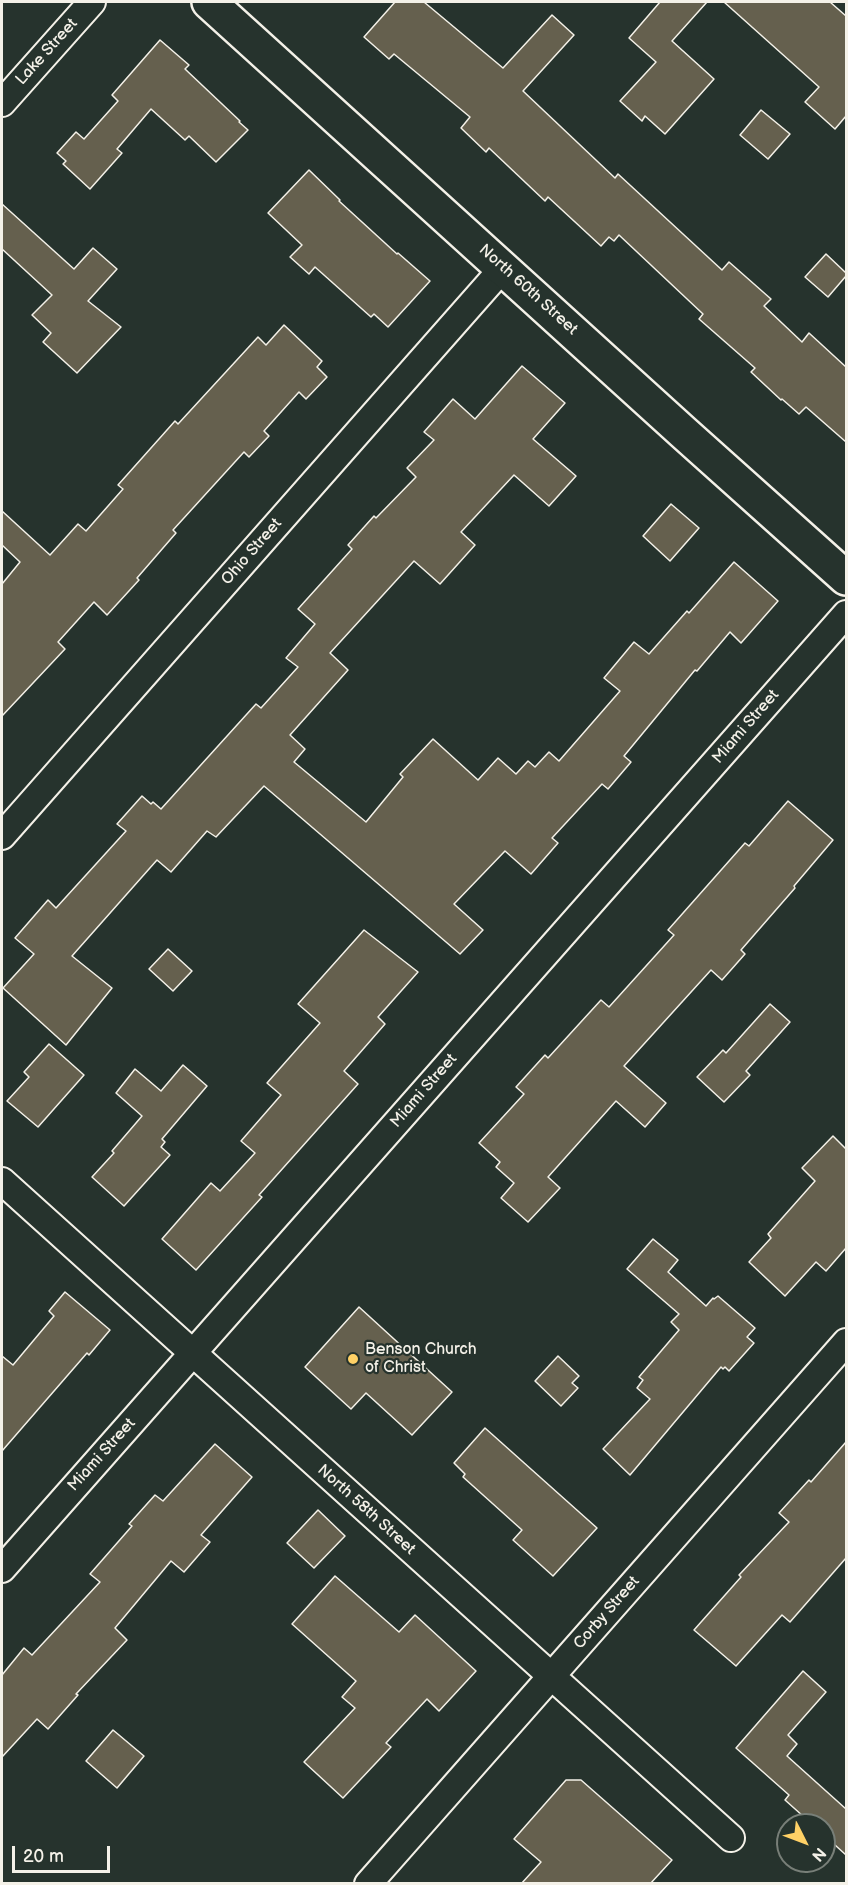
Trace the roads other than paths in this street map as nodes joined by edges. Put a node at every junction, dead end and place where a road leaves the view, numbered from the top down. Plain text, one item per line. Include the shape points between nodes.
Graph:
1 (92, 2) edge
2 (209, 2) edge
3 (2, 103) edge
4 (503, 268) junction
5 (846, 579) edge
6 (846, 614) edge
7 (2, 836) edge
8 (2, 1181) edge
9 (846, 1342) edge
10 (192, 1353) junction
11 (2, 1569) edge
12 (551, 1676) junction
13 (731, 1838) dead end
14 (368, 1884) edge

1 - 3 street, Lake Street
2 - 4 street, North 60th Street
4 - 5 street, North 60th Street
4 - 7 street, Ohio Street
6 - 10 street, Miami Street
8 - 10 street, North 58th Street
9 - 12 street, Corby Street
10 - 11 street, Miami Street
10 - 12 street, North 58th Street
12 - 13 street, North 58th Street
12 - 14 street, Corby Street

